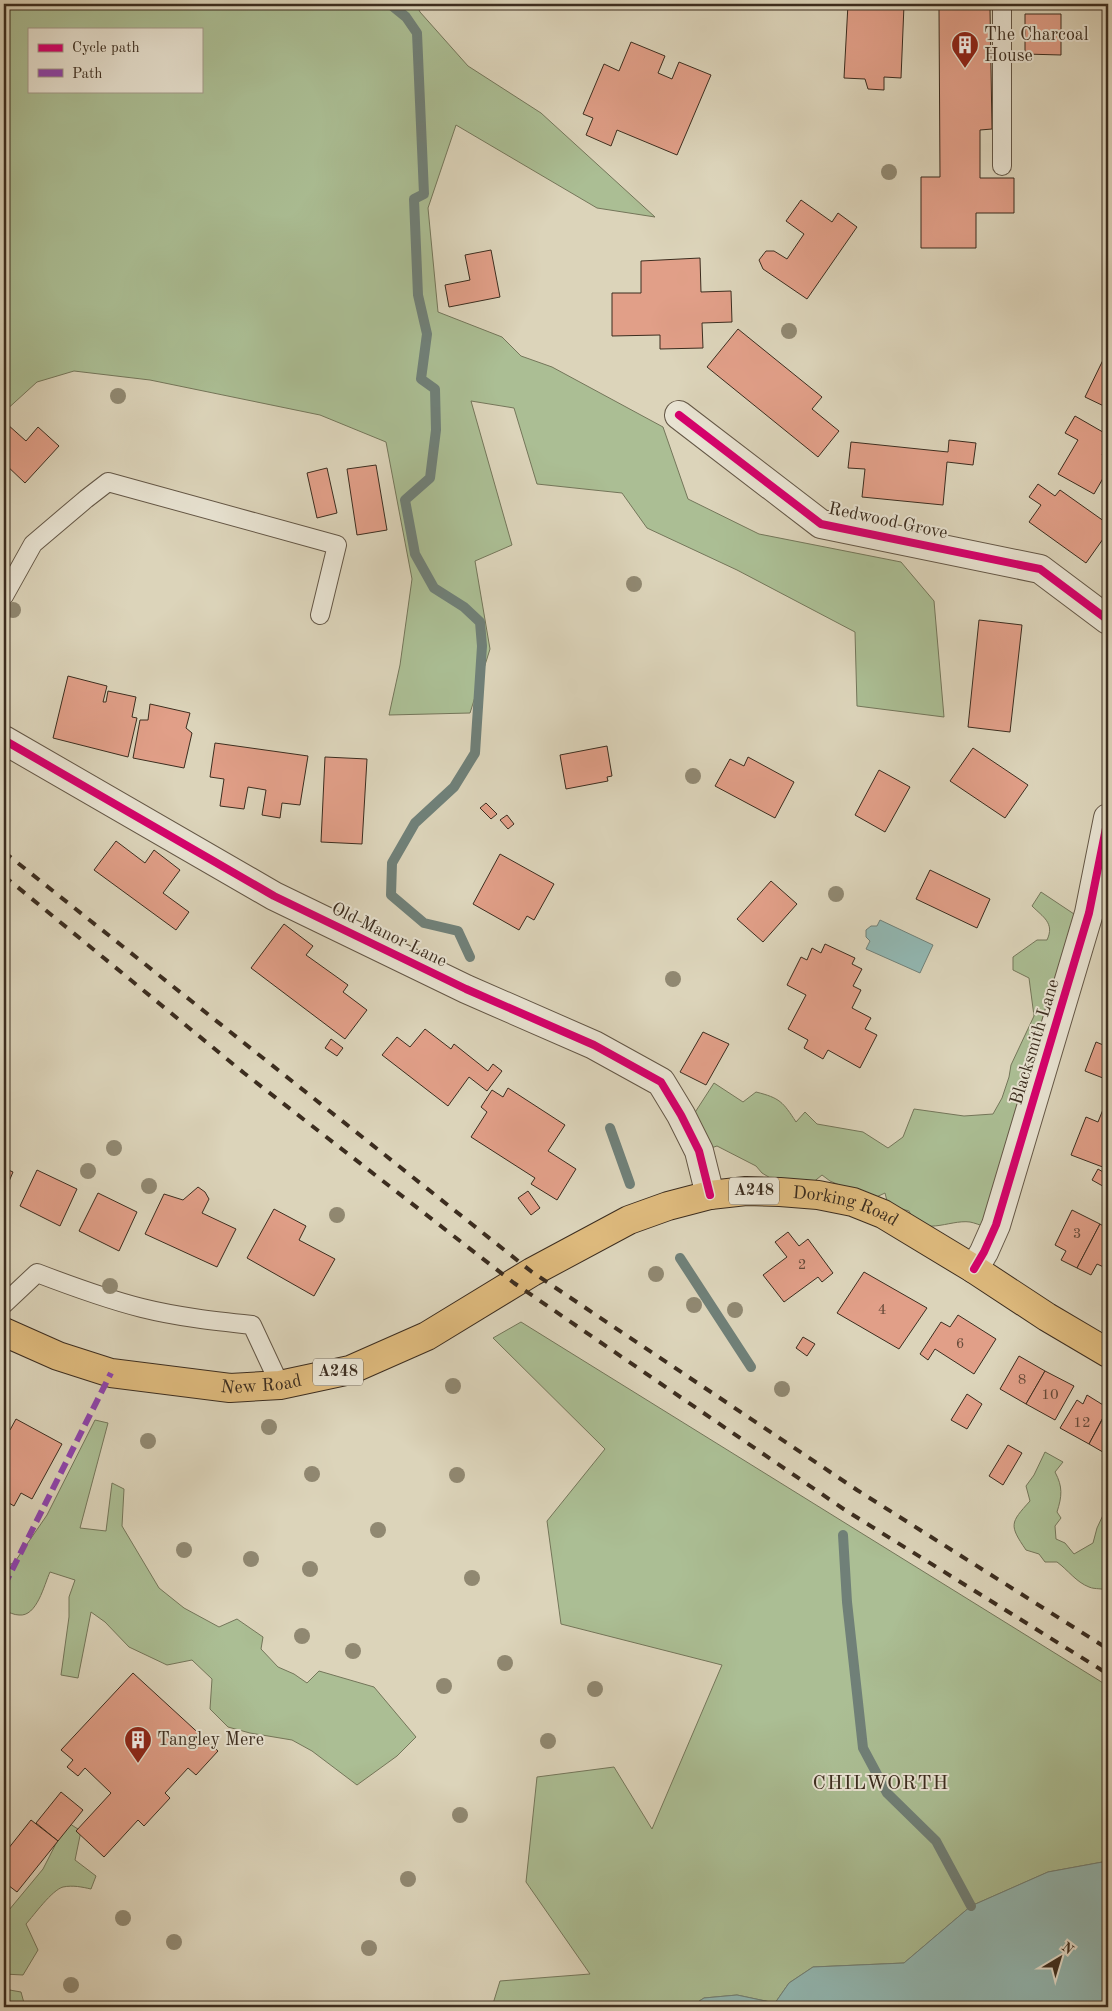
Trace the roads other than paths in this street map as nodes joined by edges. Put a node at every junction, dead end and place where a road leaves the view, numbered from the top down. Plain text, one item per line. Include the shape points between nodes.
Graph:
1 (1002, 4) edge
2 (1002, 166) dead end
3 (679, 415) dead end
4 (4, 596) edge
5 (320, 615) dead end
6 (1108, 620) edge
7 (4, 740) edge
8 (1108, 818) edge
9 (710, 1195) junction
10 (974, 1269) junction
11 (532, 1272) joint
12 (4, 1304) edge
13 (4, 1332) edge
14 (1108, 1353) edge
15 (280, 1385) junction

1 - 2 lane
3 - 6 street, Redwood Grove via 821,524 1040,569
4 - 5 lane via 33,544 108,482 336,545
7 - 9 street, Old Manor Lane via 274,896 466,989 594,1045 661,1082 699,1151
8 - 10 street, Blacksmith Lane via 1086,922 996,1225
9 - 10 main road, Dorking Road / A248 via 780,1192 853,1202 883,1214
9 - 11 main road, Dorking Road / A248 via 629,1220
10 - 14 main road, Dorking Road / A248
11 - 15 main road, New Road / A248 via 427,1336 350,1370
12 - 15 lane via 37,1273 88,1293 143,1308 190,1318 252,1325
13 - 15 main road, New Road / A248 via 58,1356 111,1373 230,1388

